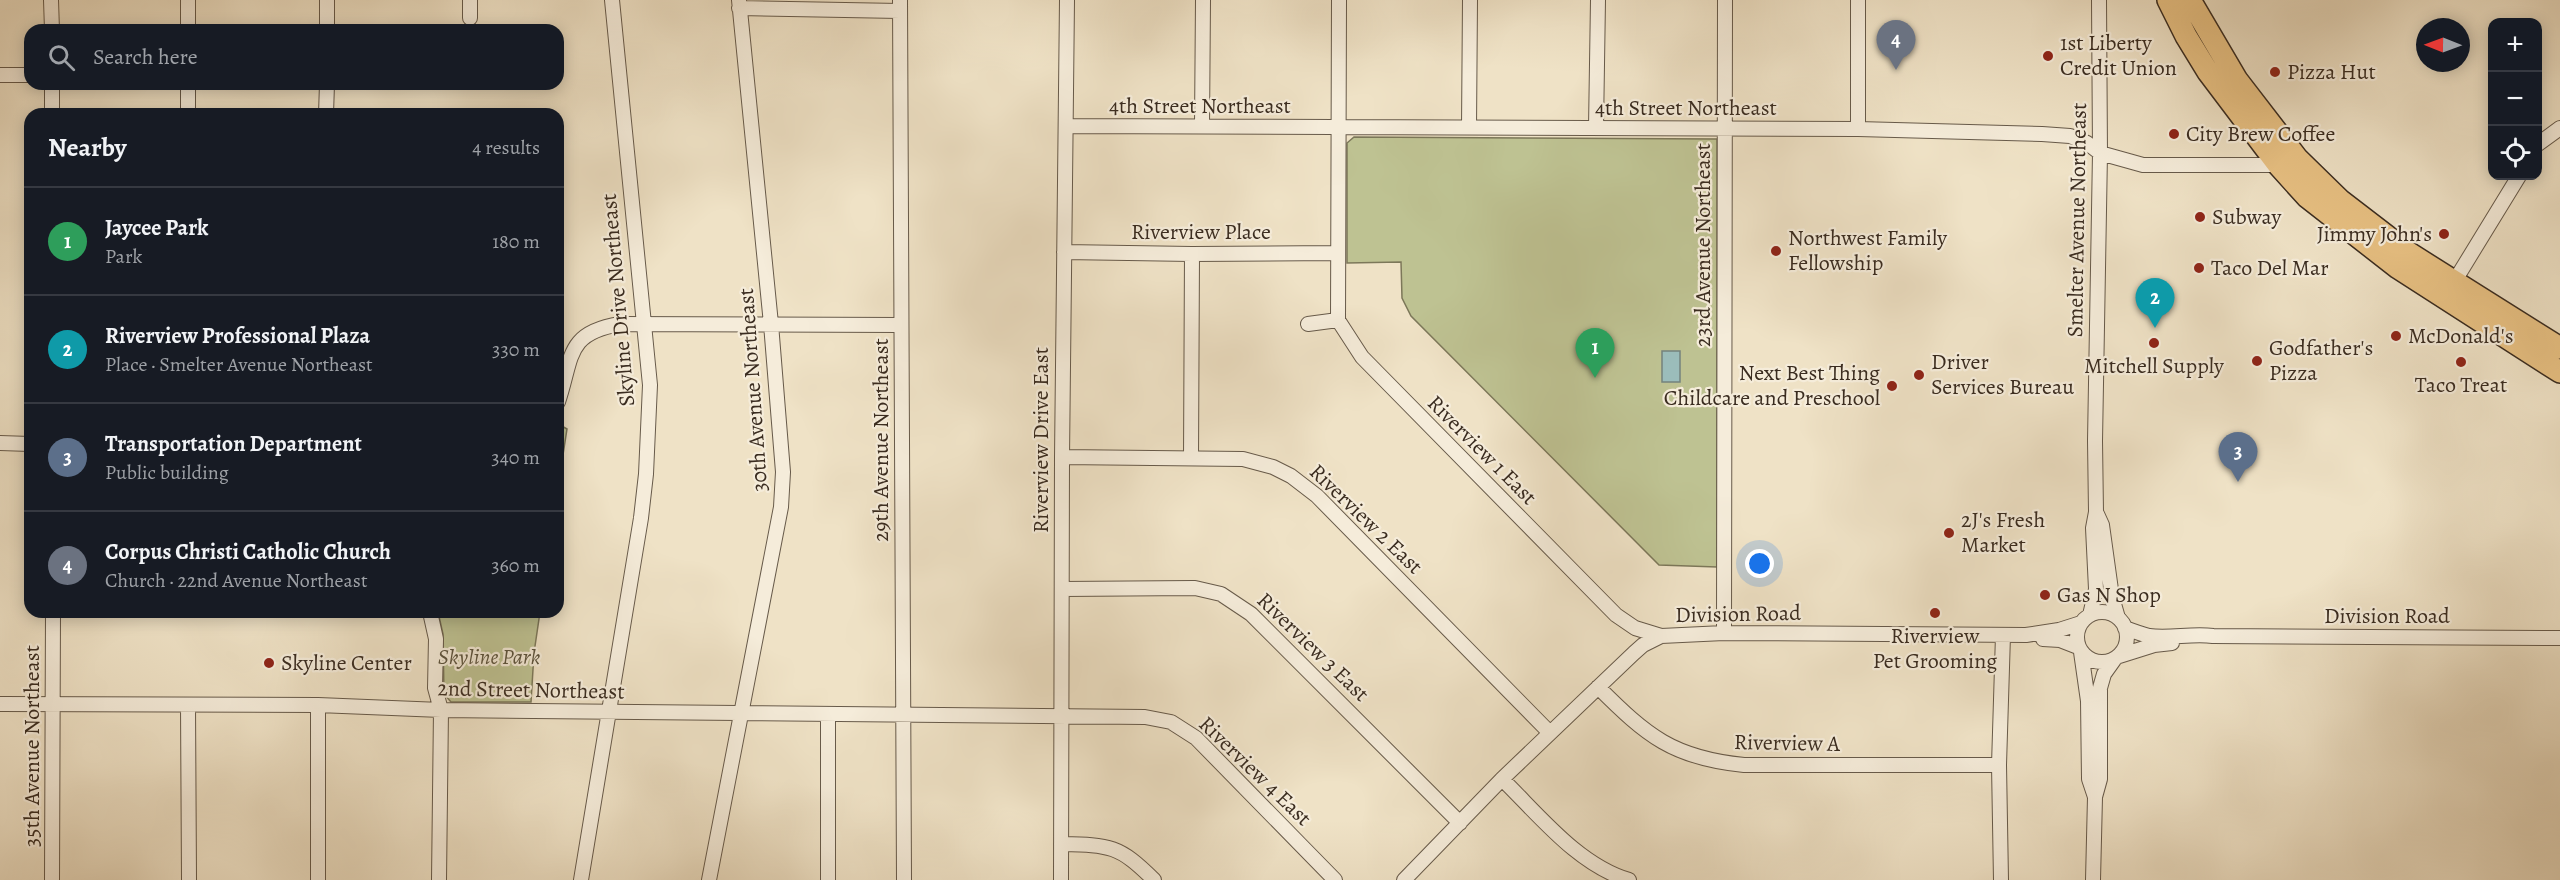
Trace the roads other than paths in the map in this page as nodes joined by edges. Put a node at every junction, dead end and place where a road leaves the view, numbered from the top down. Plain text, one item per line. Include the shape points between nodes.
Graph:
1 (51, 0) edge
2 (188, 0) edge
3 (327, 0) edge
4 (470, 0) edge
5 (612, 0) edge
6 (1067, 0) edge
7 (1203, 0) edge
8 (1339, 0) edge
9 (1470, 0) edge
10 (1598, 0) edge
11 (1725, 0) edge
12 (1858, 0) edge
13 (2100, 0) edge
14 (2168, 0) edge
15 (2190, 0) edge
16 (739, 4) edge
17 (900, 6) edge
18 (470, 18) dead end
19 (52, 24) edge
20 (188, 24) edge
21 (327, 24) edge
22 (0, 75) edge
23 (24, 75) edge
24 (52, 90) edge
25 (188, 90) edge
26 (327, 90) edge
27 (52, 108) edge
28 (188, 108) edge
29 (326, 108) edge
30 (1066, 126) junction
31 (1202, 126) junction
32 (1469, 127) junction
33 (1338, 128) junction
34 (1596, 128) junction
35 (2560, 128) edge
36 (1724, 129) junction
37 (1858, 129) junction
38 (2542, 141) edge
39 (2100, 153) junction
40 (2288, 162) junction
41 (2516, 180) edge
42 (1064, 252) junction
43 (1337, 253) junction
44 (1192, 254) junction
45 (2450, 290) junction
46 (1338, 320) junction
47 (643, 324) junction
48 (771, 324) junction
49 (1308, 324) dead end
50 (901, 325) junction
51 (2560, 348) edge
52 (2560, 372) edge
53 (564, 380) edge
54 (0, 443) edge
55 (24, 444) edge
56 (1062, 458) junction
57 (1191, 458) junction
58 (2096, 512) junction
59 (1062, 589) junction
60 (53, 618) edge
61 (431, 618) edge
62 (2086, 619) junction
63 (2122, 623) junction
64 (1724, 633) junction
65 (2003, 635) junction
66 (2026, 635) junction
67 (1661, 636) junction
68 (2213, 636) junction
69 (2560, 638) edge
70 (2080, 649) junction
71 (2116, 658) junction
72 (1598, 687) junction
73 (0, 704) edge
74 (53, 704) junction
75 (188, 705) junction
76 (318, 705) junction
77 (441, 710) junction
78 (608, 712) junction
79 (740, 712) junction
80 (828, 714) junction
81 (904, 714) junction
82 (1061, 716) junction
83 (1550, 733) junction
84 (2000, 765) junction
85 (1502, 779) junction
86 (2095, 796) junction
87 (1460, 823) junction
88 (1061, 844) junction
89 (1413, 877) edge
90 (52, 880) edge
91 (189, 880) edge
92 (318, 880) edge
93 (439, 880) edge
94 (581, 880) edge
95 (709, 880) edge
96 (828, 880) edge
97 (904, 880) edge
98 (1061, 880) edge
99 (1154, 880) edge
100 (1335, 880) edge
101 (1629, 880) edge
102 (2001, 880) edge
103 (2093, 880) edge

1 - 19 street
2 - 20 street
3 - 21 street
4 - 18 street
5 - 47 street, Skyline Drive Northeast
6 - 30 street, Riverview Drive East
7 - 31 street
8 - 33 street
9 - 32 street
10 - 34 street
11 - 36 street, 23rd Avenue Northeast
12 - 37 street
13 - 39 street, Smelter Avenue Northeast
14 - 40 highway via 2208,72
15 - 40 highway
16 - 17 street
16 - 48 street, 30th Avenue Northeast
17 - 50 street, 29th Avenue Northeast
22 - 23 street
24 - 27 street
25 - 28 street
26 - 29 street
30 - 31 street, 4th Street Northeast
30 - 42 street, Riverview Drive East
31 - 33 street, 4th Street Northeast
32 - 33 street, 4th Street Northeast
32 - 34 street, 4th Street Northeast
33 - 43 street
34 - 36 street, 4th Street Northeast
35 - 38 street
36 - 37 street, 4th Street Northeast
36 - 64 street, 23rd Avenue Northeast
37 - 39 street, 4th Street Northeast via 2070,136
39 - 40 street, 4th Street Northeast via 2143,165
39 - 58 street, Smelter Avenue Northeast
40 - 45 highway via 2409,253
41 - 45 street
42 - 44 street, Riverview Place
42 - 56 street, Riverview Drive East
43 - 44 street, Riverview Place
43 - 46 street
44 - 57 street
45 - 51 highway
45 - 52 highway
46 - 49 street
46 - 67 street, Riverview 1 East via 1362,357 1616,615 1635,628
47 - 48 street
47 - 53 street via 598,328 580,339
47 - 78 street, Skyline Drive Northeast via 650,384 646,474
48 - 50 street
48 - 79 street, 30th Avenue Northeast via 783,472 781,507
50 - 81 street, 29th Avenue Northeast
54 - 55 street
56 - 57 street, Riverview 2 East
56 - 59 street, Riverview Drive East
57 - 83 street, Riverview 2 East via 1243,459 1291,476 1317,496
58 - 62 street, Smelter Avenue Northeast via 2093,528 2097,589
58 - 63 street, Smelter Avenue Northeast via 2102,525 2112,597
59 - 82 street, Riverview Drive East
59 - 87 street, Riverview 3 East via 1195,588 1221,594 1251,614
60 - 74 street, 35th Avenue Northeast
61 - 77 street via 436,639 435,688
62 - 63 street via 2102,612
62 - 66 street, Division Road via 2059,630
62 - 70 street via 2077,634
63 - 68 street, Division Road via 2150,636
63 - 71 street via 2125,646
64 - 65 street, Division Road
64 - 67 street, Division Road
65 - 66 street, Division Road
65 - 84 street
66 - 70 street, Division Road via 2060,640
67 - 72 street, Division Road via 1643,645
68 - 69 street, Division Road
68 - 71 street, Division Road via 2204,641 2154,645
70 - 71 street via 2096,662
70 - 86 street via 2088,701 2089,779
71 - 86 street via 2104,674 2100,688 2100,779
72 - 83 street, Division Road
72 - 84 street, Riverview A via 1653,737 1712,762
73 - 74 street, 2nd Street Northeast
74 - 75 street, 2nd Street Northeast
74 - 90 street, 35th Avenue Northeast
75 - 76 street, 2nd Street Northeast
75 - 91 street
76 - 77 street, 2nd Street Northeast
76 - 92 street
77 - 78 street, 2nd Street Northeast
77 - 93 street
78 - 79 street, 2nd Street Northeast
78 - 94 street, Skyline Drive Northeast
79 - 80 street, 2nd Street Northeast
79 - 95 street, 30th Avenue Northeast
80 - 81 street, 2nd Street Northeast
80 - 96 street
81 - 82 street, 2nd Street Northeast
81 - 97 street, 29th Avenue Northeast
82 - 88 street, Riverview Drive East
82 - 100 street, Riverview 4 East via 1145,717 1171,722 1196,738
83 - 85 street, Division Road
84 - 102 street
85 - 87 street, Division Road
85 - 101 street via 1572,846
86 - 103 street
87 - 89 street, Division Road
88 - 98 street, Riverview Drive East
88 - 99 street via 1103,845 1118,850

